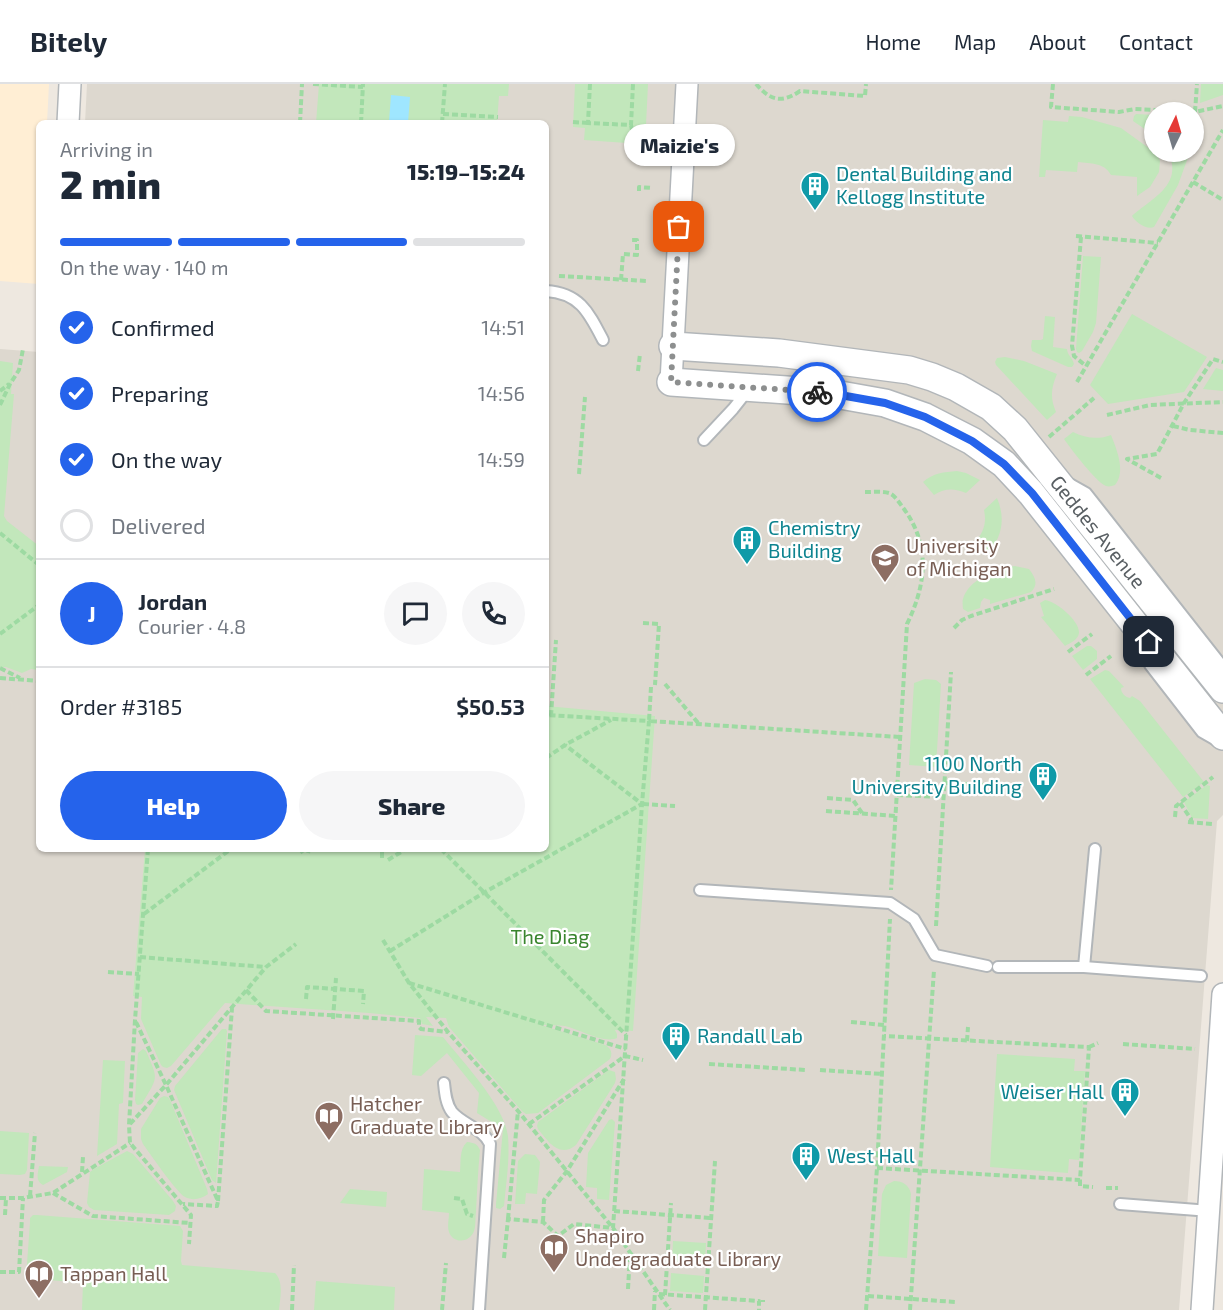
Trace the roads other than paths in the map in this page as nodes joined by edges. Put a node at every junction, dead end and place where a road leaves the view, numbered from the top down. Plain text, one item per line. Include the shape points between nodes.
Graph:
1 (70, 84) edge
2 (687, 84) edge
3 (68, 120) edge
4 (549, 292) edge
5 (603, 340) dead end
6 (673, 346) junction
7 (671, 382) joint
8 (750, 387) junction
9 (704, 440) dead end
10 (1051, 474) junction
11 (1032, 493) junction
12 (1044, 530) dead end
13 (1142, 655) dead end
14 (1223, 667) edge
15 (1223, 689) edge
16 (1223, 736) edge
17 (1223, 744) edge
18 (1095, 849) dead end
19 (700, 890) dead end
20 (987, 966) dead end
21 (999, 967) dead end
22 (1084, 967) junction
23 (1201, 975) dead end
24 (1223, 994) edge
25 (444, 1083) dead end
26 (1120, 1204) dead end
27 (1210, 1211) junction
28 (479, 1310) edge
29 (1202, 1310) edge

1 - 3 street
2 - 6 street
4 - 5 lane via 564,294 583,306
6 - 7 street
6 - 10 street, Geddes Avenue via 883,365 945,382 991,407 1015,429
7 - 8 street, Geddes Avenue
8 - 9 lane
8 - 11 street, Geddes Avenue via 829,393 885,403 925,417 972,441 1004,464
10 - 14 lane via 1086,493
10 - 15 street, Geddes Avenue
11 - 12 lane
11 - 16 street, Geddes Avenue
13 - 17 lane via 1202,732
18 - 22 lane
19 - 20 lane via 890,903 914,919 935,955
21 - 22 lane
22 - 23 lane
24 - 27 street
25 - 28 lane via 453,1113 483,1134 490,1144
26 - 27 lane
27 - 29 street

